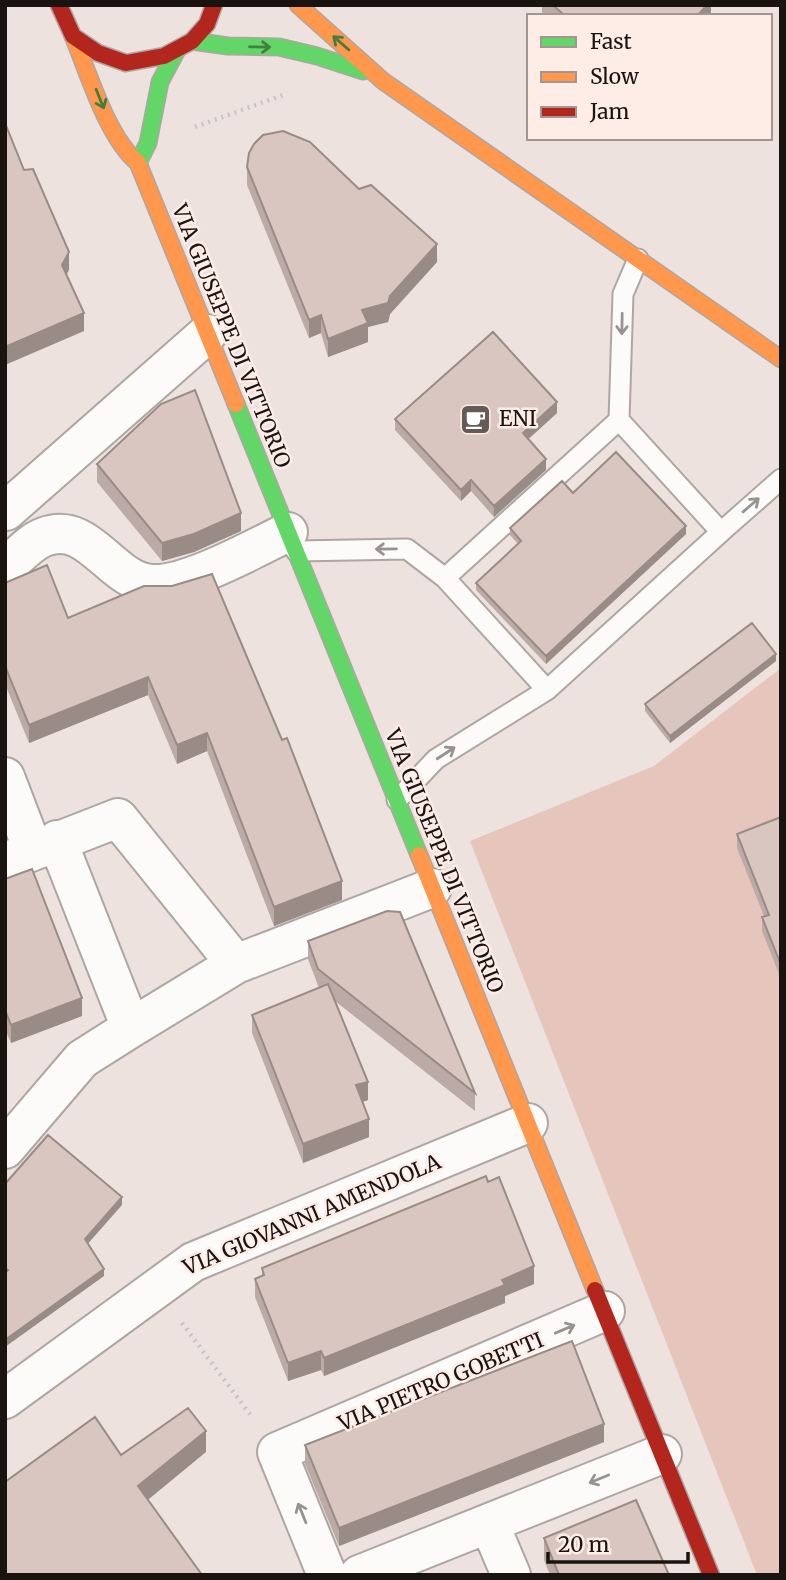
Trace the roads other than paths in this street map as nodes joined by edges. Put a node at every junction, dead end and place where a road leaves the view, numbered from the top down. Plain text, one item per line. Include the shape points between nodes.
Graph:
1 (59, 5) edge
2 (214, 5) edge
3 (298, 5) edge
4 (73, 36) junction
5 (192, 41) junction
6 (177, 50) junction
7 (383, 81) junction
8 (138, 163) junction
9 (638, 259) junction
10 (207, 334) junction
11 (781, 359) edge
12 (619, 419) junction
13 (781, 479) edge
14 (6, 510) edge
15 (721, 532) junction
16 (292, 542) junction
17 (5, 567) edge
18 (444, 578) junction
19 (547, 690) junction
20 (5, 777) edge
21 (397, 800) junction
22 (32, 851) edge
23 (432, 888) junction
24 (236, 964) junction
25 (131, 1028) junction
26 (528, 1123) junction
27 (6, 1147) edge
28 (605, 1311) junction
29 (5, 1399) edge
30 (662, 1454) junction
31 (489, 1522) junction
32 (327, 1575) edge
33 (359, 1575) edge
34 (511, 1575) edge
35 (711, 1575) edge

1 - 4 main road, VIA GIUSEPPE DI VITTORIO
2 - 5 main road via 207,24
7 -> 3 main road
4 - 6 main road via 98,53 126,63
4 -> 8 main road, VIA GIUSEPPE DI VITTORIO via 112,129 125,153
5 - 6 main road
5 -> 7 main road via 279,47 317,55
6 - 8 main road via 160,82 148,143
7 - 9 main road
8 - 10 main road, VIA GIUSEPPE DI VITTORIO
9 - 11 main road
9 -> 12 lane via 623,294
10 - 14 street
10 - 16 main road, VIA GIUSEPPE DI VITTORIO
12 - 15 lane
12 - 18 lane
15 -> 13 lane
15 - 19 lane
16 - 17 street via 181,581 151,584 125,575 91,544 62,533 42,537
18 -> 16 lane via 407,549
16 - 21 main road, VIA GIUSEPPE DI VITTORIO
18 - 19 lane
21 -> 19 lane via 436,759
20 - 22 street
21 - 23 main road, VIA GIUSEPPE DI VITTORIO
22 - 24 street via 118,818
22 - 25 street
23 - 24 street
23 - 26 main road, VIA GIUSEPPE DI VITTORIO
24 - 25 street
25 - 27 street via 82,1059
26 - 28 main road, VIA GIUSEPPE DI VITTORIO
26 - 29 street, VIA GIOVANNI AMENDOLA via 193,1262
28 - 30 main road, VIA GIUSEPPE DI VITTORIO
32 -> 28 street, VIA PIETRO GOBETTI via 277,1452
30 -> 31 street
30 - 35 main road, VIA GIUSEPPE DI VITTORIO
31 - 33 street
31 - 34 street

